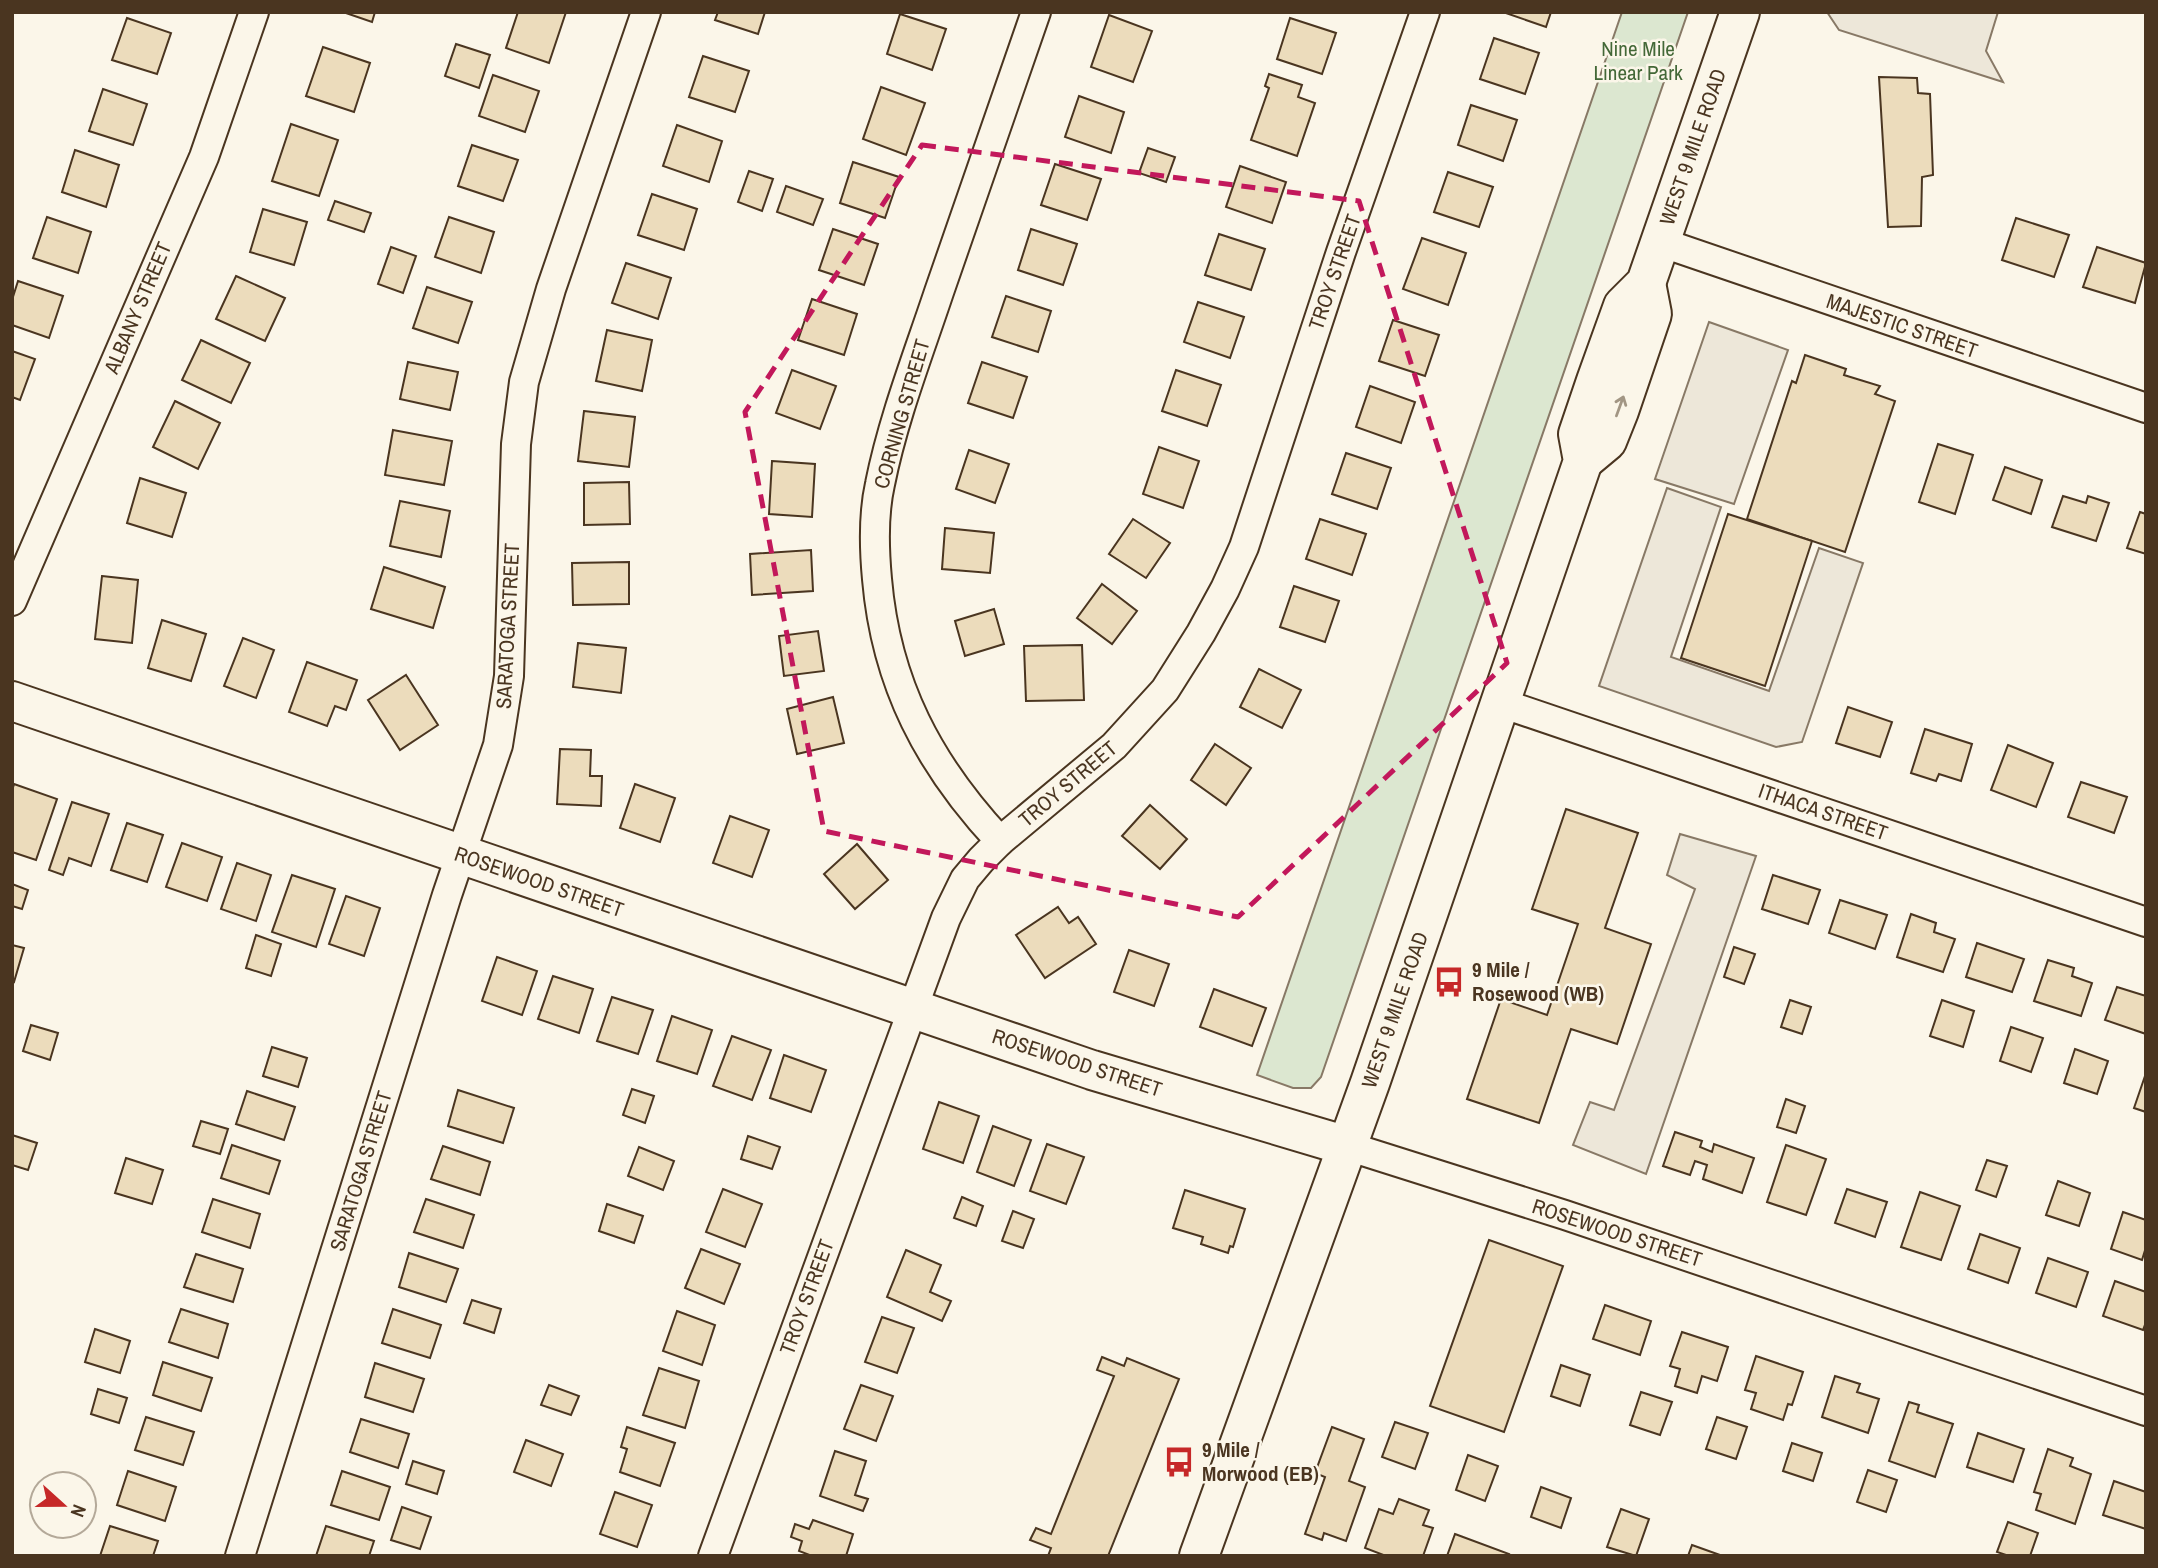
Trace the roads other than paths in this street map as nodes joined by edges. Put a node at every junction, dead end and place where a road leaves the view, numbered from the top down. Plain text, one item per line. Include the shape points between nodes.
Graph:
1 (254, 12) edge
2 (646, 12) edge
3 (1036, 12) edge
4 (1425, 12) edge
5 (1740, 12) edge
6 (1660, 242) junction
7 (2146, 408) edge
8 (12, 601) edge
9 (12, 701) edge
10 (1501, 703) junction
11 (1000, 841) junction
12 (460, 856) junction
13 (2146, 922) edge
14 (912, 1009) junction
15 (1347, 1146) junction
16 (2146, 1411) edge
17 (240, 1556) edge
18 (713, 1556) edge
19 (1199, 1556) edge

1 - 8 street, ALBANY STREET via 204,157
2 - 12 street, SARATOGA STREET via 524,382 516,444 506,707 498,745
3 - 11 street, CORNING STREET via 898,415 879,485 875,526 879,607 898,684 943,774
4 - 11 street, TROY STREET via 1244,547 1224,589 1165,690 1114,746
5 - 6 main road, WEST 9 MILE ROAD
6 - 7 street, MAJESTIC STREET
6 - 10 main road, WEST 9 MILE ROAD via 1646,282 1652,314 1619,411 1607,441 1583,461
9 - 12 main road, ROSEWOOD STREET
10 - 13 street, ITHACA STREET
10 - 15 main road, WEST 9 MILE ROAD
11 - 14 street, TROY STREET via 965,879
12 - 14 main road, ROSEWOOD STREET
12 - 17 street, SARATOGA STREET
14 - 15 main road, ROSEWOOD STREET via 1091,1070
14 - 18 street, TROY STREET
15 - 16 street, ROSEWOOD STREET
15 - 19 main road, WEST 9 MILE ROAD

